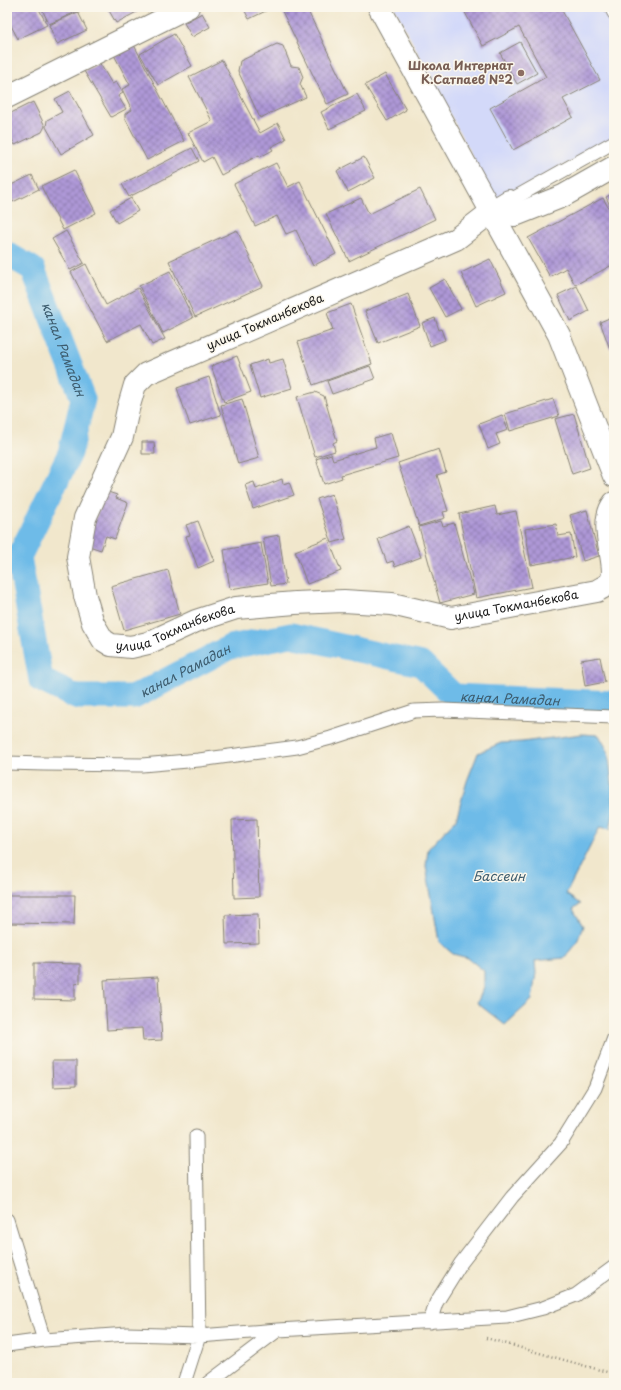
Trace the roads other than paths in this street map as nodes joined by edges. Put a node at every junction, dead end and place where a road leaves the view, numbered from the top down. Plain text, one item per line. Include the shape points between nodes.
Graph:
1 (188, 7) edge
2 (379, 7) edge
3 (611, 7) edge
4 (614, 13) edge
5 (7, 97) edge
6 (614, 142) edge
7 (614, 167) edge
8 (500, 206) junction
9 (614, 476) edge
10 (614, 502) edge
11 (614, 717) edge
12 (7, 763) edge
13 (614, 1038) edge
14 (196, 1136) dead end
15 (7, 1220) edge
16 (614, 1267) edge
17 (430, 1322) junction
18 (278, 1330) junction
19 (199, 1336) junction
20 (44, 1340) junction
21 (7, 1345) edge
22 (184, 1383) edge
23 (208, 1383) edge

1 - 5 street
2 - 8 street
3 - 4 lane
6 - 8 lane
7 - 8 street via 563,196 515,215
8 - 9 street via 559,335
8 - 10 street, улица Токманбекова via 456,239 146,374 136,385 122,436 85,518 78,557 93,622 103,640 111,645 131,647 148,643 196,621 236,608 344,601 392,604 451,618 597,591 610,582 614,573 607,533 608,515
11 - 12 lane via 414,711 297,747 199,760 142,765
13 - 17 lane via 595,1088 561,1143 512,1197 461,1262 436,1303
14 - 19 lane
15 - 20 lane
16 - 17 lane via 576,1295 543,1308 507,1317
17 - 18 lane
18 - 19 lane
18 - 23 lane
19 - 20 lane via 127,1334
19 - 22 lane
20 - 21 lane

